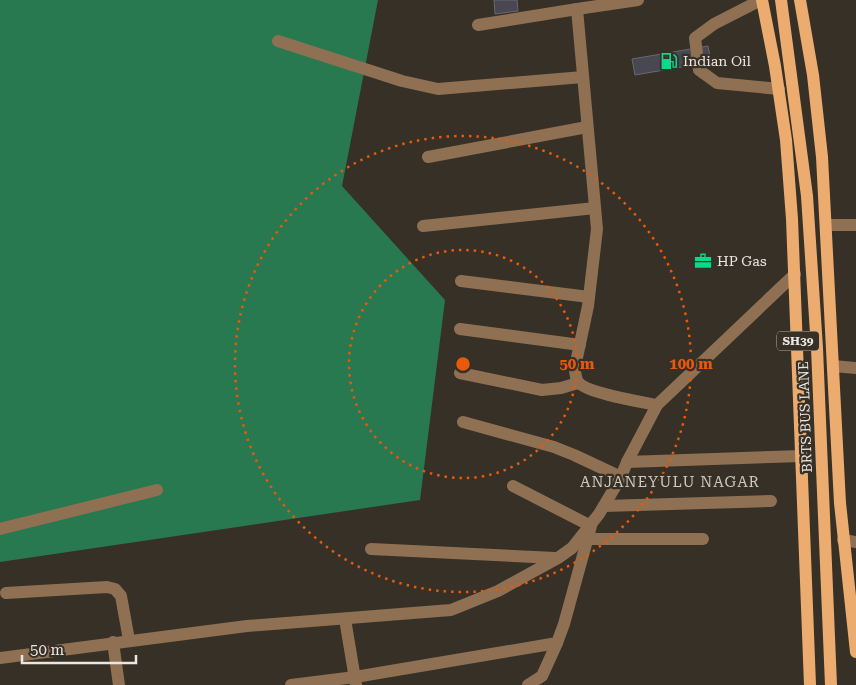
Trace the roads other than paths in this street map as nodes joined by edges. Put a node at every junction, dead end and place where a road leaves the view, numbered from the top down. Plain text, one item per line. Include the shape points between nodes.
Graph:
1 (638, 0) edge
2 (761, 0) edge
3 (782, 0) edge
4 (800, 0) edge
5 (577, 9) junction
6 (478, 25) dead end
7 (278, 40) dead end
8 (583, 77) junction
9 (779, 90) junction
10 (588, 127) junction
11 (428, 157) dead end
12 (595, 208) junction
13 (423, 226) dead end
14 (826, 226) junction
15 (856, 226) edge
16 (795, 274) junction
17 (461, 281) dead end
18 (589, 297) junction
19 (460, 329) dead end
20 (580, 345) junction
21 (833, 366) junction
22 (856, 368) edge
23 (460, 373) dead end
24 (578, 383) junction
25 (657, 405) junction
26 (462, 422) dead end
27 (802, 456) junction
28 (627, 462) junction
29 (621, 478) junction
30 (513, 486) dead end
31 (157, 490) dead end
32 (771, 501) dead end
33 (604, 506) junction
34 (591, 526) junction
35 (0, 529) edge
36 (703, 538) dead end
37 (588, 539) junction
38 (850, 541) edge
39 (371, 549) dead end
40 (558, 558) junction
41 (6, 593) dead end
42 (345, 619) junction
43 (129, 640) junction
44 (113, 642) junction
45 (556, 643) junction
46 (856, 652) edge
47 (0, 658) edge
48 (356, 681) edge
49 (119, 685) edge
50 (291, 685) edge
51 (528, 685) edge
52 (810, 685) edge
53 (831, 685) edge

1 - 5 street
2 - 9 main road, SH39
2 - 9 street via 694,38 699,70 717,83
3 - 53 main road, BRTS BUS LANE via 807,196 817,348
4 - 14 main road, SH39 via 821,148
5 - 6 street
5 - 8 street
7 - 8 street via 402,81 438,89
8 - 10 street
9 - 16 main road, SH39 via 786,140
10 - 11 street
10 - 12 street
12 - 13 street
12 - 18 street via 597,229
14 - 15 street
14 - 21 main road, SH39
16 - 25 street
16 - 27 main road, SH39
17 - 18 street
18 - 20 street
19 - 20 street
20 - 24 street via 575,367
21 - 22 street
21 - 38 main road, SH39 via 840,504
23 - 24 street via 542,390
24 - 25 street via 592,390
25 - 28 street
26 - 29 street via 574,454
27 - 28 street
27 - 52 main road, SH39
28 - 29 street
29 - 33 street
30 - 34 street
31 - 35 street
32 - 33 street
33 - 34 street
34 - 37 street
34 - 40 street via 572,548
36 - 37 street
37 - 45 street
38 - 46 main road, SH39
39 - 40 street
40 - 42 street via 498,591 451,610
41 - 43 street via 115,589 120,596
42 - 43 street via 247,626
42 - 48 street
43 - 44 street
44 - 47 street
44 - 49 street
45 - 48 street
45 - 51 street via 542,676
48 - 50 street

